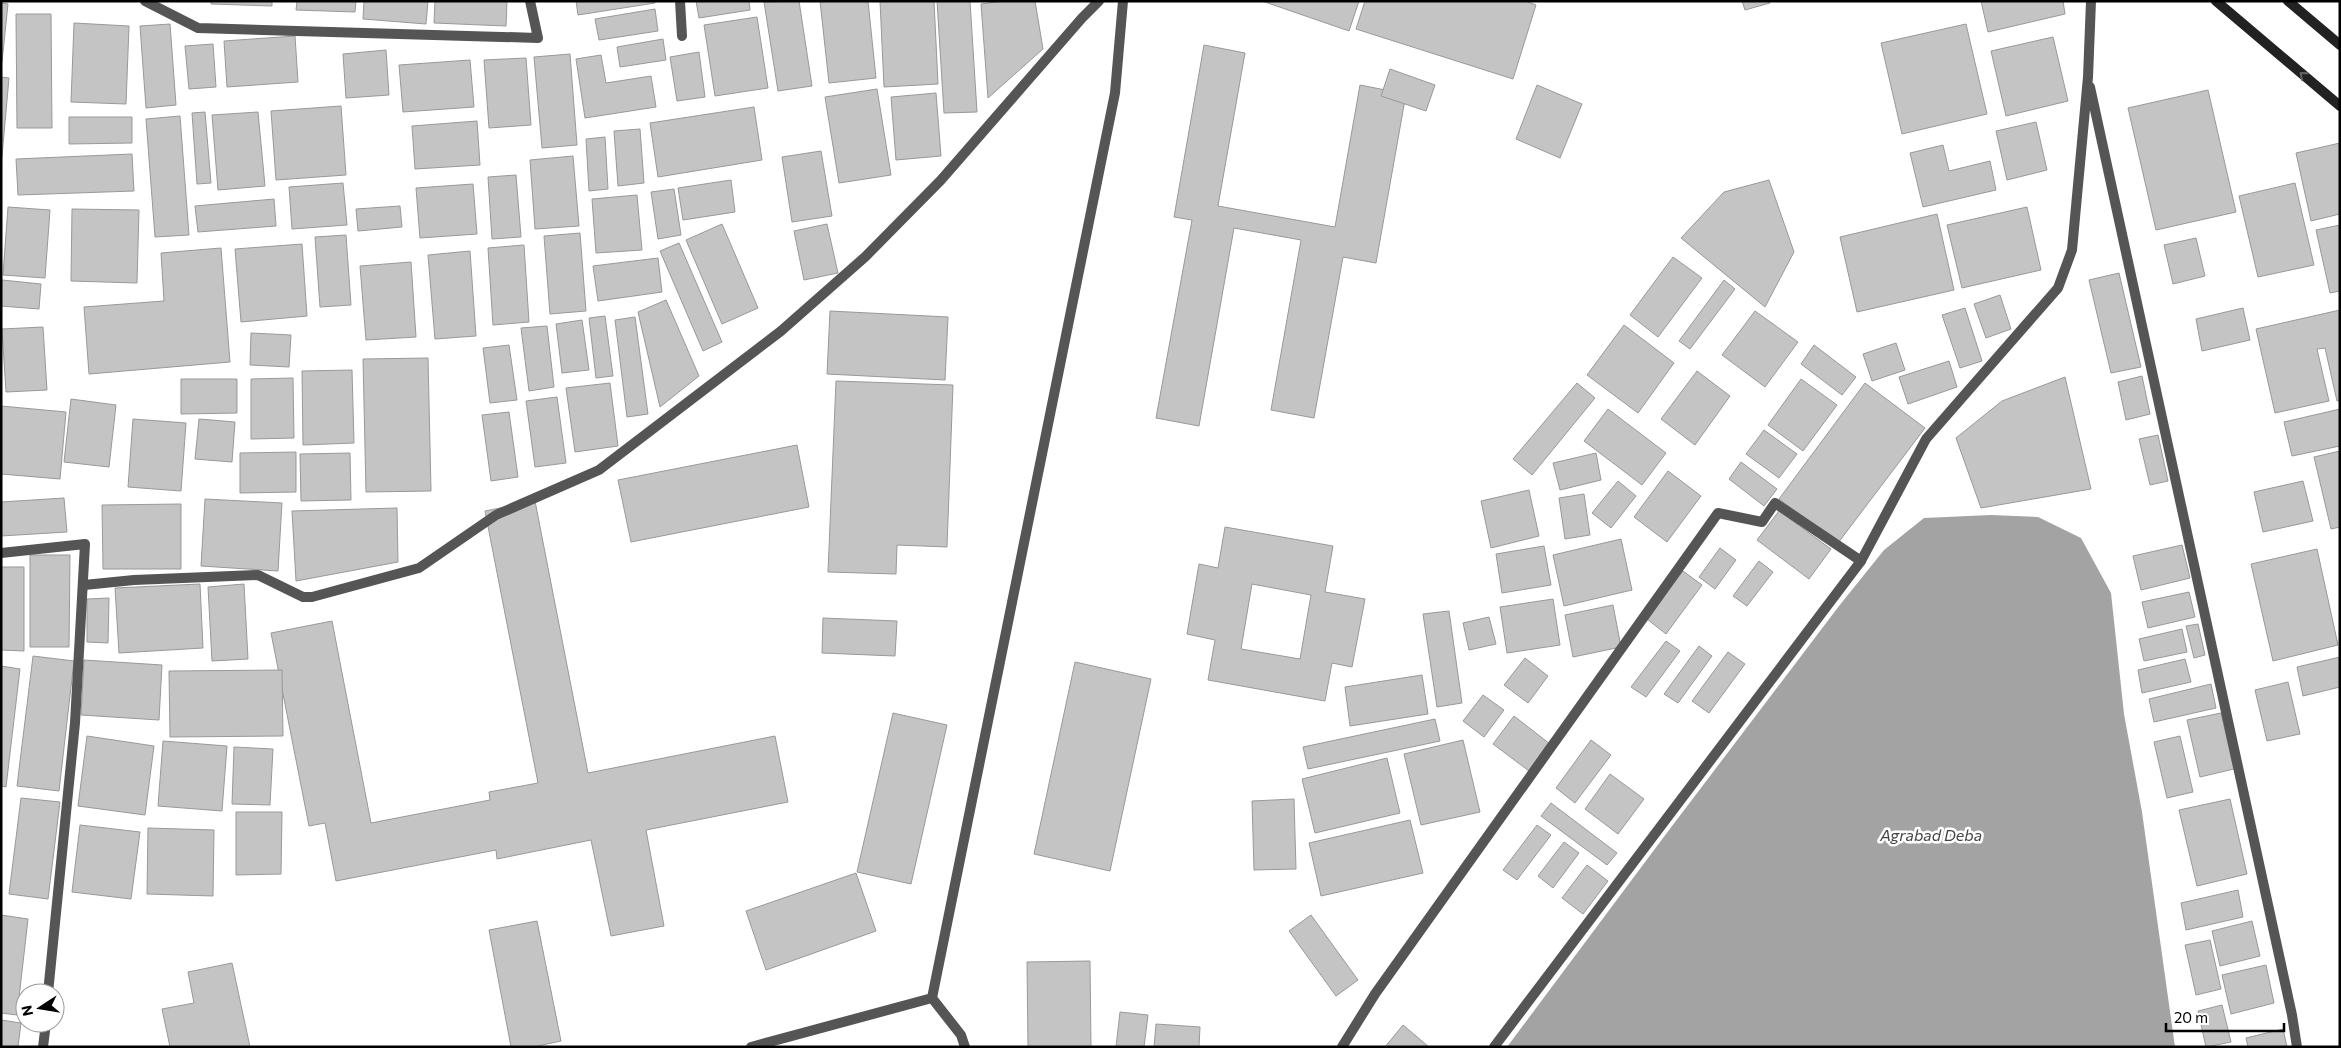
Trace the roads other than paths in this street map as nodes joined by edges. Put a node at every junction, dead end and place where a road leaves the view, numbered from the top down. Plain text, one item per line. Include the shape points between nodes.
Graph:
1 (145, 1) edge
2 (530, 1) edge
3 (680, 1) edge
4 (1099, 1) edge
5 (1124, 1) edge
6 (2091, 1) edge
7 (2216, 1) edge
8 (2288, 1) edge
9 (682, 36) dead end
10 (2340, 45) edge
11 (2088, 77) junction
12 (2340, 106) edge
13 (1, 553) edge
14 (1860, 561) junction
15 (84, 584) junction
16 (49, 983) edge
17 (932, 998) junction
18 (45, 1033) edge
19 (44, 1047) edge
20 (751, 1047) edge
21 (965, 1047) edge
22 (1342, 1047) edge
23 (1494, 1047) edge
24 (2297, 1047) edge

1 - 2 street via 198,28 538,38
3 - 9 street
4 - 15 street via 941,180 865,257 781,331 599,470 496,515 419,568 312,597 303,598 258,576
5 - 17 street via 1114,93
6 - 11 street
12 -> 7 main road
8 - 10 main road
11 - 14 street via 2072,250 2058,288 1926,439
11 - 24 street
13 - 15 street via 85,544
14 - 22 street via 1776,503 1762,522 1718,513 1380,986
14 - 23 street
15 - 16 street via 75,723
17 - 20 street
17 - 21 street via 961,1035
18 - 19 street

